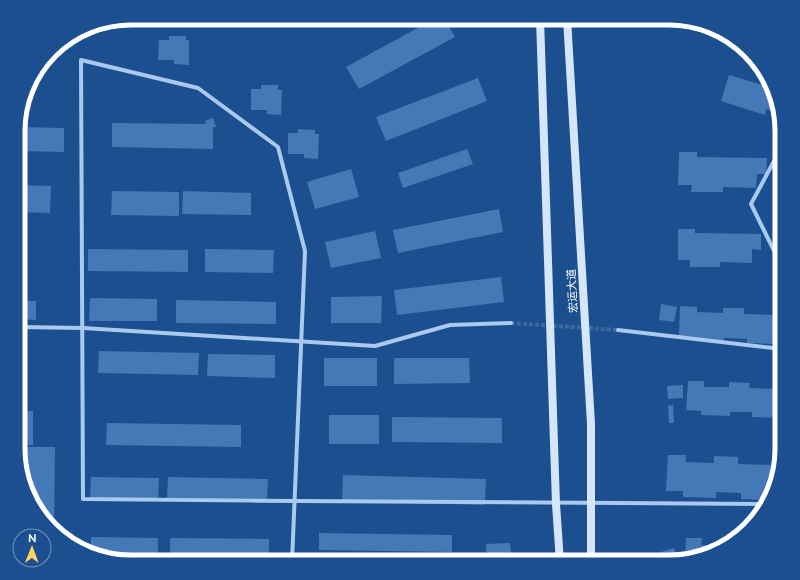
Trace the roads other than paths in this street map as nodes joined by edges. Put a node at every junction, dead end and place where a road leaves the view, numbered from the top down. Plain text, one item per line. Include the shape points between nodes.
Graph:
1 (540, 25) edge
2 (567, 25) edge
3 (775, 159) edge
4 (775, 254) edge
5 (511, 323) tunnel mouth
6 (25, 327) edge
7 (82, 328) junction
8 (618, 330) tunnel mouth
9 (302, 341) junction
10 (775, 348) edge
11 (295, 501) junction
12 (556, 504) junction
13 (590, 504) junction
14 (760, 504) edge
15 (292, 555) edge
16 (560, 555) edge
17 (591, 555) edge

1 - 12 main road, 宏运大道
2 - 13 main road, 宏运大道 via 591,424
3 - 4 street via 751,204
5 - 9 street via 450,325 375,346
6 - 7 street
7 - 9 street
7 - 9 street via 81,60 198,88 278,147 305,251
7 - 11 street via 83,500
8 - 10 street
9 - 11 street
11 - 12 street
11 - 15 street
12 - 13 street
12 - 16 main road, 宏运大道
13 - 14 street
13 - 17 main road, 宏运大道

